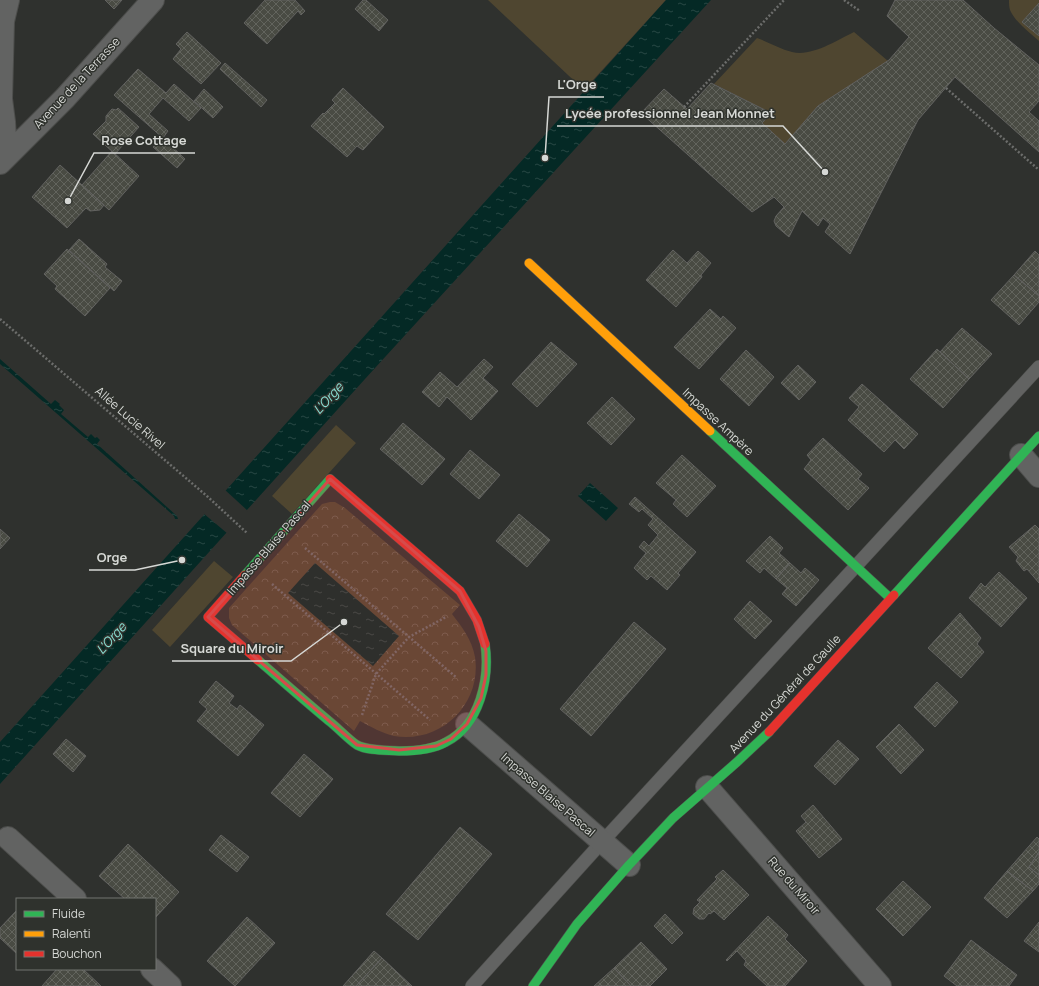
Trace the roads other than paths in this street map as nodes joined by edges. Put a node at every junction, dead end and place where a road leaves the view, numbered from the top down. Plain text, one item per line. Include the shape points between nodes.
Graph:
1 (8, 0) edge
2 (153, 0) edge
3 (3, 160) edge
4 (529, 263) dead end
5 (1039, 367) edge
6 (1039, 436) edge
7 (1021, 455) junction
8 (1039, 476) edge
9 (855, 566) junction
10 (890, 598) junction
11 (467, 724) junction
12 (707, 787) junction
13 (8, 838) dead end
14 (602, 842) junction
15 (629, 865) junction
16 (74, 898) edge
17 (153, 970) edge
18 (170, 986) edge
19 (472, 986) edge
20 (533, 986) edge
21 (880, 986) edge

1 - 3 street via 4,22 1,100 4,122
2 - 3 street, Avenue de la Terrasse via 65,98
4 - 9 street, Impasse Ampère
5 - 9 lane
6 - 7 street, Avenue du Général de Gaulle
7 - 8 street
7 - 10 street, Avenue du Général de Gaulle
9 - 10 street, Impasse Ampère
9 - 14 lane
10 - 12 street, Avenue du Général de Gaulle via 770,731
11 - 11 street, Impasse Blaise Pascal via 452,739 436,746 417,749 374,749 357,745 208,617 330,479 460,591 470,608 480,627 486,651 486,675 481,698
11 - 14 street, Impasse Blaise Pascal
12 - 15 street, Avenue du Général de Gaulle via 673,818
12 - 21 street, Rue du Miroir
13 - 16 street
14 - 15 street, Impasse Blaise Pascal
14 - 19 lane
15 - 20 street, Avenue du Général de Gaulle via 577,924
17 - 18 street

